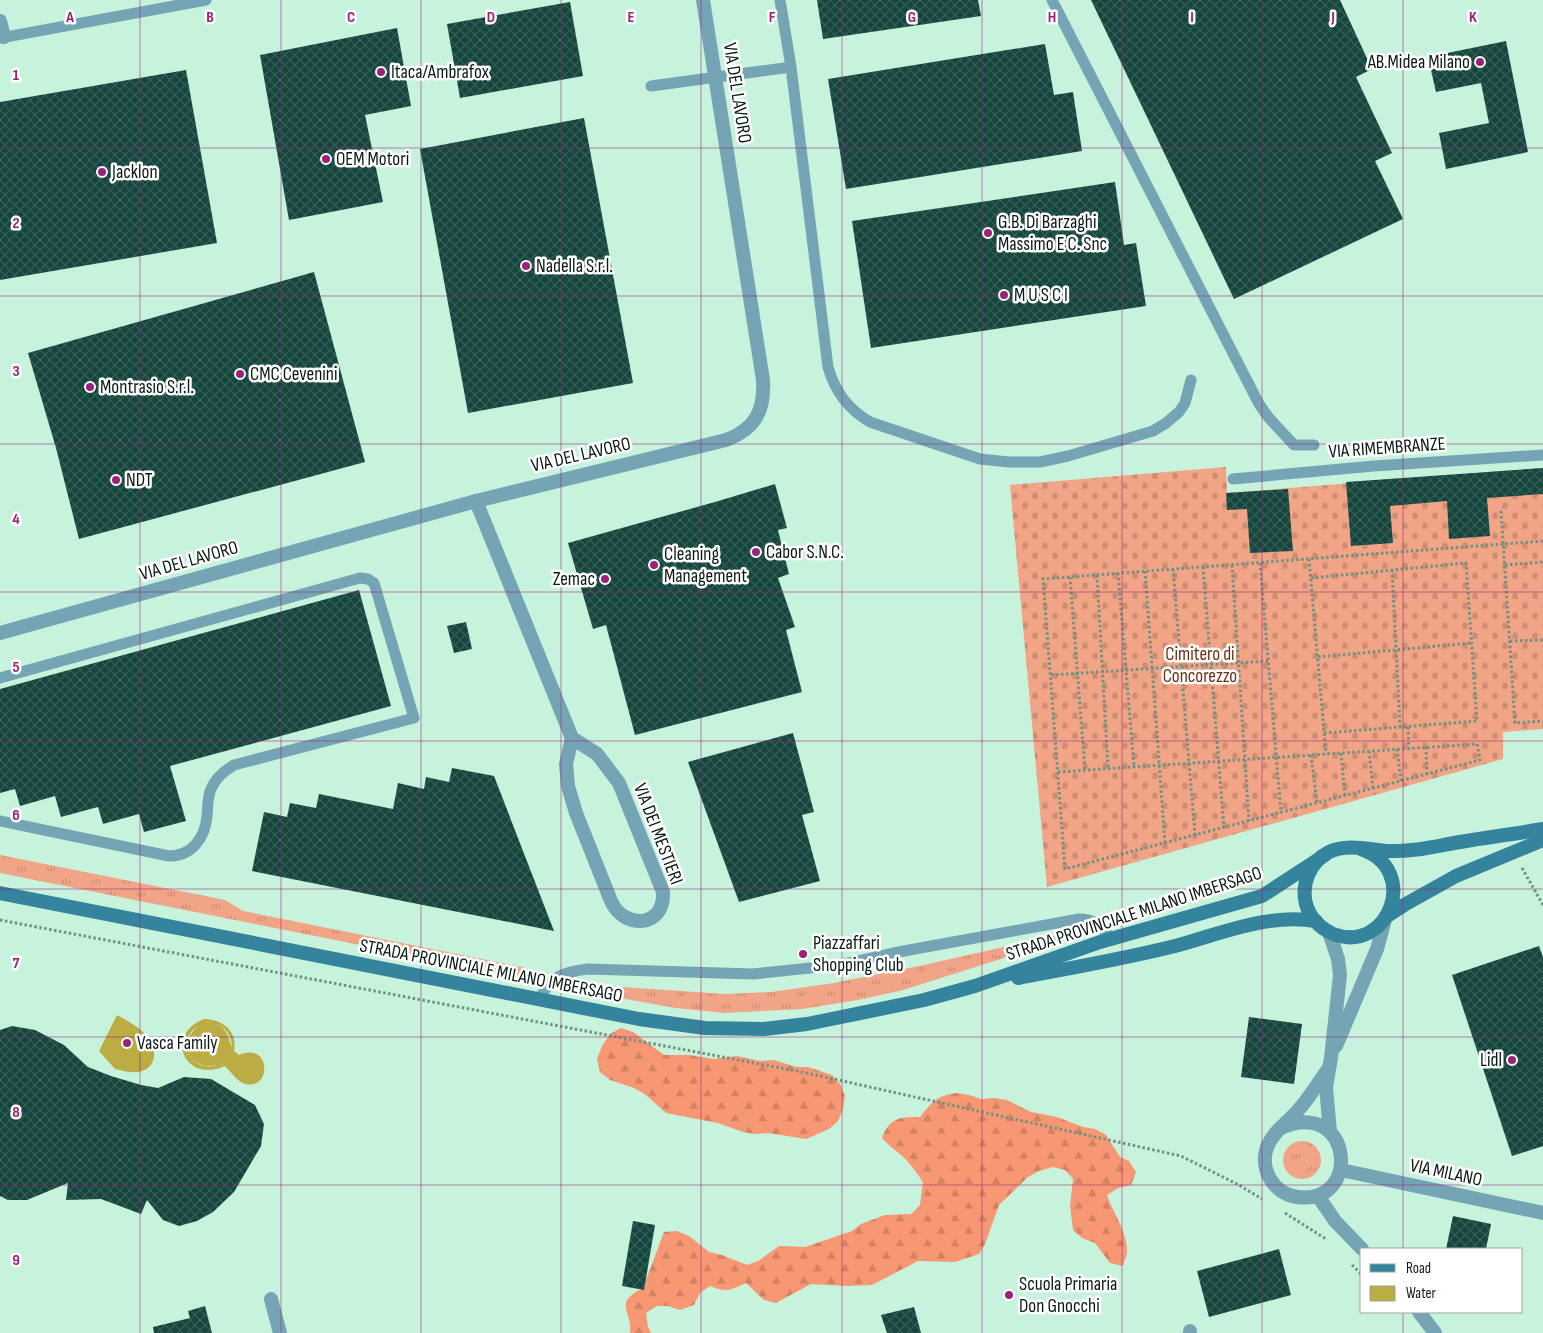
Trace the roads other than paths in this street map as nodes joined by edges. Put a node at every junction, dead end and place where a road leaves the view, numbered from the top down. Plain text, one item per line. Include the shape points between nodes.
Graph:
1 (206, 0) edge
2 (703, 0) edge
3 (780, 0) edge
4 (1052, 0) edge
5 (0, 21) edge
6 (2, 37) edge
7 (791, 68) junction
8 (715, 78) junction
9 (651, 86) dead end
10 (1191, 380) dead end
11 (1314, 445) dead end
12 (1543, 455) edge
13 (1233, 479) dead end
14 (476, 500) junction
15 (0, 633) edge
16 (0, 678) edge
17 (572, 738) junction
18 (0, 821) edge
19 (1543, 829) edge
20 (1543, 840) edge
21 (1361, 849) junction
22 (1325, 855) junction
23 (0, 893) edge
24 (1386, 916) junction
25 (1316, 921) junction
26 (1329, 932) junction
27 (1110, 938) junction
28 (976, 986) junction
29 (539, 1000) junction
30 (1330, 1063) junction
31 (1283, 1127) junction
32 (1330, 1132) junction
33 (1341, 1170) junction
34 (1318, 1196) junction
35 (1543, 1213) edge
36 (1361, 1248) edge
37 (271, 1299) dead end
38 (1420, 1313) edge
39 (280, 1333) edge
40 (1434, 1333) edge

1 - 6 lane
2 - 8 street, VIA DEL LAVORO
3 - 7 lane
4 - 11 lane via 1260,404 1294,445
5 - 6 street
7 - 8 lane
7 - 10 lane via 828,367 842,399 856,414 870,422 980,458 1040,462 1153,431 1179,412
8 - 9 lane
8 - 14 street, VIA DEL LAVORO via 763,380 764,392 757,416 749,428 726,440
12 - 13 lane, VIA RIMEMBRANZE
14 - 15 street, VIA DEL LAVORO
14 - 17 street
16 - 18 lane via 360,578 374,583 414,718 234,765 219,776 211,789 206,828 199,841 189,851 176,856
17 - 17 street, VIA DEI MESTIERI via 566,764 568,786 611,901 619,914 626,918 646,920 661,907 663,892 623,791 597,754
19 - 21 main road via 1407,851
20 - 24 main road via 1456,876
21 - 22 main road via 1342,848
21 - 24 main road via 1380,860 1392,878 1393,898
22 - 25 main road via 1316,862 1305,886 1307,905
22 - 27 main road, STRADA PROVINCIALE MILANO IMBERSAGO via 1262,896
23 - 29 main road, STRADA PROVINCIALE MILANO IMBERSAGO
24 - 26 main road via 1376,928 1359,936
24 - 30 street via 1377,949
25 - 26 main road
25 - 28 main road, STRADA PROVINCIALE MILANO IMBERSAGO via 1269,921 1165,948
26 - 30 street via 1340,974
27 - 28 main road, STRADA PROVINCIALE MILANO IMBERSAGO
27 - 29 lane via 1096,922 1079,919 839,965 752,974 588,969 552,980
28 - 29 main road, STRADA PROVINCIALE MILANO IMBERSAGO via 872,1011 794,1026 750,1030 673,1025
30 - 31 street
30 - 32 street via 1326,1087
31 - 32 street via 1308,1121
31 - 34 street via 1267,1146 1266,1171 1272,1183 1293,1197
32 - 33 street via 1341,1150
33 - 34 street via 1336,1181
33 - 35 street, VIA MILANO
34 - 36 street via 1335,1221
37 - 39 street
38 - 40 street

